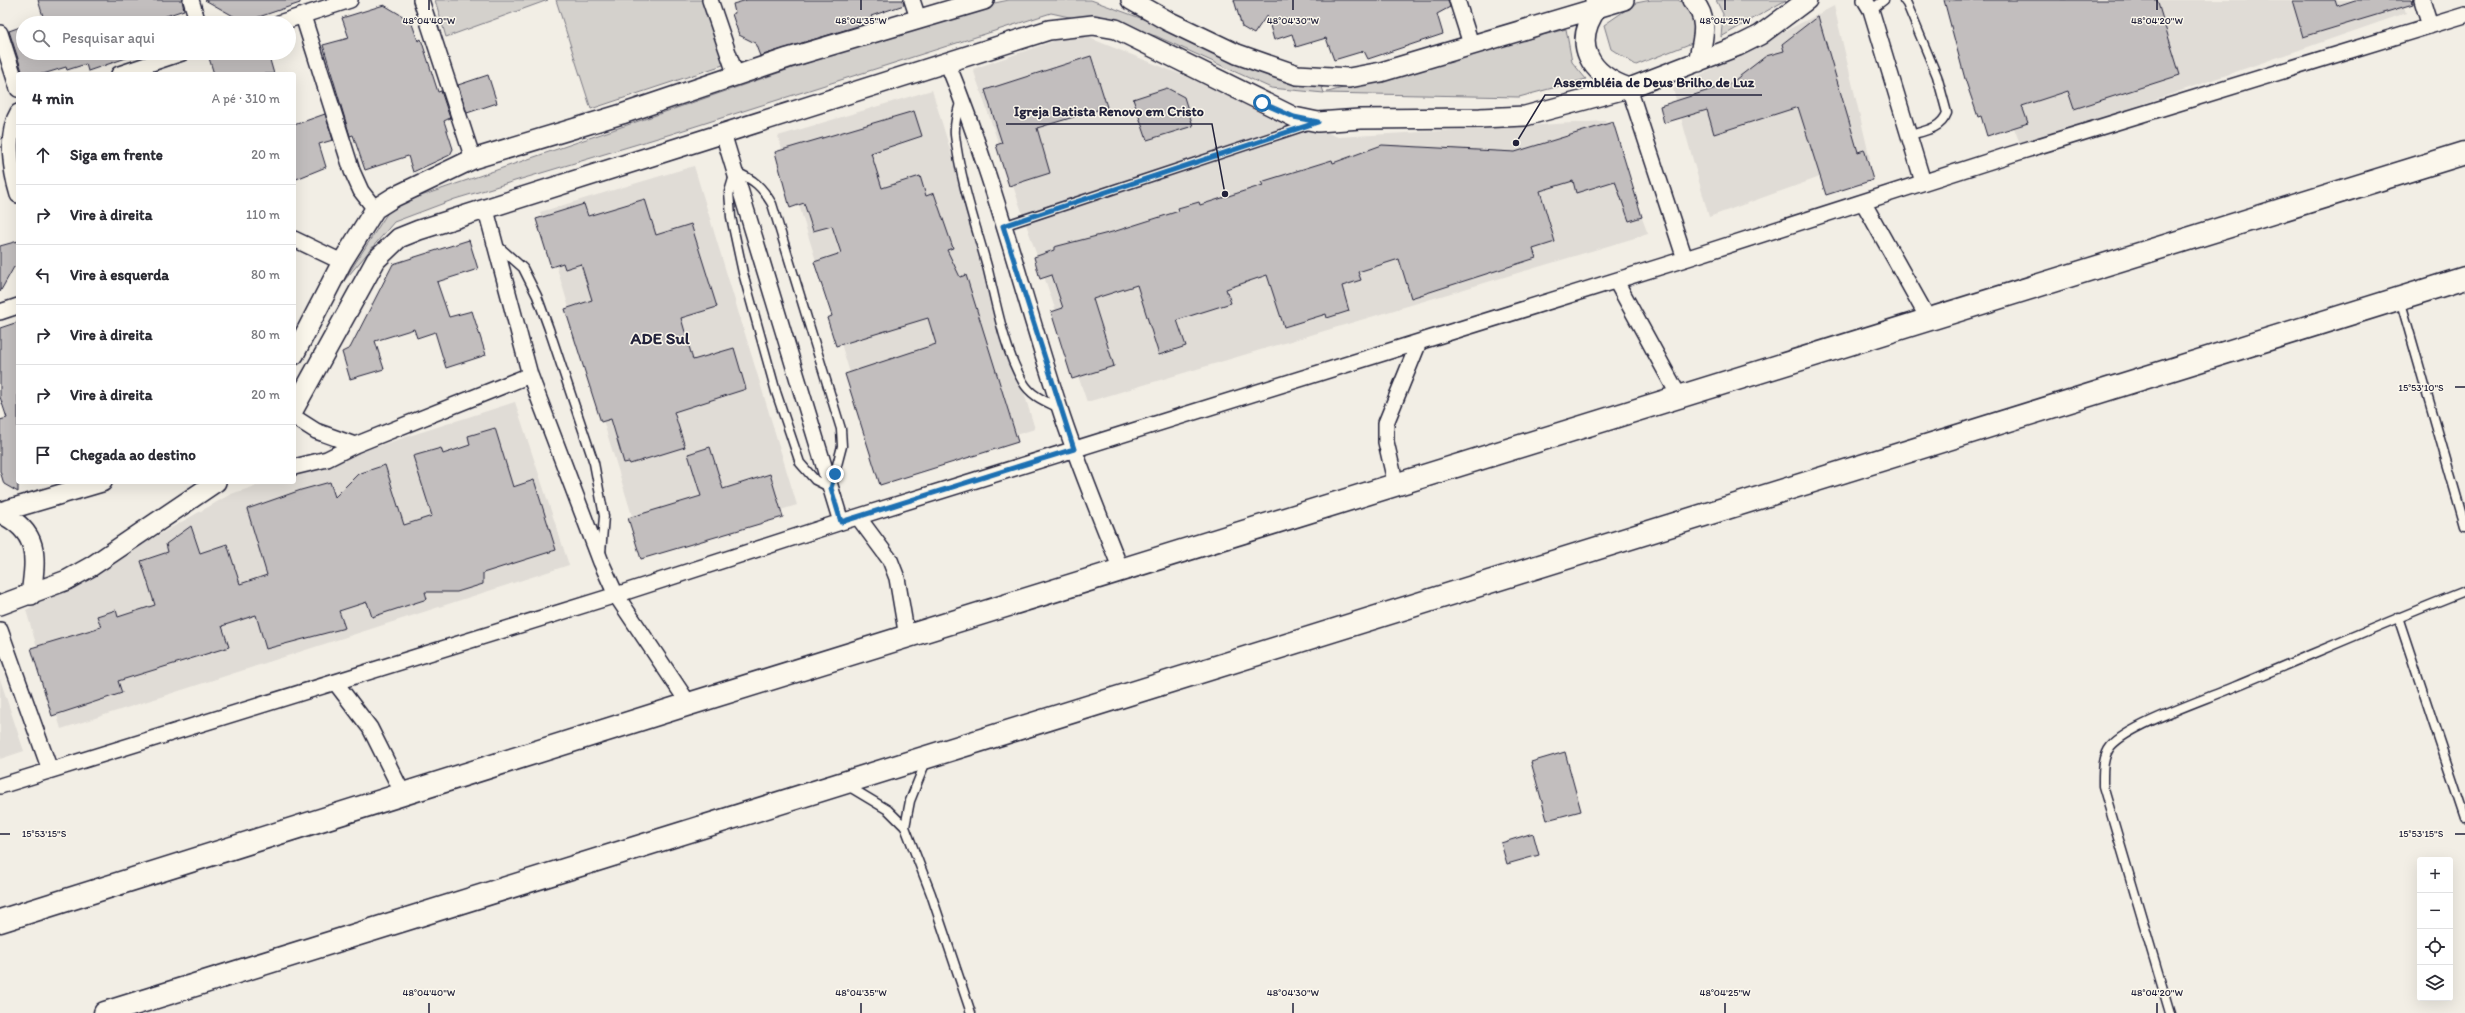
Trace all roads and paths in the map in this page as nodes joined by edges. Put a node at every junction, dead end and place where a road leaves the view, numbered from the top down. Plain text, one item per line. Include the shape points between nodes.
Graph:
1 (191, 0) edge
2 (421, 0) edge
3 (710, 0) edge
4 (912, 0) edge
5 (984, 0) edge
6 (1131, 0) edge
7 (1457, 0) edge
8 (1624, 0) edge
9 (1692, 0) edge
10 (1807, 0) edge
11 (1884, 0) edge
12 (1904, 0) edge
13 (2422, 0) edge
14 (343, 1) edge
15 (1596, 3) edge
16 (1868, 5) edge
17 (2465, 15) edge
18 (196, 16) edge
19 (303, 16) junction
20 (296, 18) edge
21 (918, 18) junction
22 (2430, 26) junction
23 (0, 33) edge
24 (1471, 44) junction
25 (161, 60) edge
26 (947, 62) junction
27 (1698, 62) junction
28 (125, 72) edge
29 (736, 76) junction
30 (16, 83) edge
31 (1629, 88) junction
32 (961, 97) junction
33 (16, 118) edge
34 (1318, 122) junction
35 (723, 133) junction
36 (1910, 135) junction
37 (2465, 152) edge
38 (473, 159) junction
39 (735, 172) junction
40 (1923, 182) junction
41 (16, 183) edge
42 (1863, 202) junction
43 (375, 210) junction
44 (486, 210) junction
45 (1003, 226) junction
46 (296, 240) edge
47 (497, 246) junction
48 (1685, 259) junction
49 (342, 262) junction
50 (2465, 278) edge
51 (1616, 281) junction
52 (2399, 298) junction
53 (16, 307) edge
54 (0, 312) edge
55 (1928, 320) junction
56 (1418, 342) junction
57 (296, 352) edge
58 (530, 375) junction
59 (1679, 396) junction
60 (296, 405) edge
61 (1059, 408) junction
62 (296, 418) edge
63 (355, 445) junction
64 (1074, 449) junction
65 (296, 467) edge
66 (95, 484) edge
67 (213, 484) edge
68 (1396, 485) junction
69 (831, 488) junction
70 (0, 512) edge
71 (858, 516) junction
72 (841, 522) junction
73 (2465, 526) edge
74 (601, 562) junction
75 (1121, 570) junction
76 (2465, 591) edge
77 (31, 595) junction
78 (616, 595) junction
79 (0, 605) edge
80 (2398, 617) junction
81 (0, 630) edge
82 (907, 637) junction
83 (335, 682) junction
84 (688, 704) junction
85 (928, 757) junction
86 (50, 770) junction
87 (844, 783) junction
88 (0, 786) edge
89 (403, 794) junction
90 (2465, 818) edge
91 (905, 827) junction
92 (0, 921) edge
93 (105, 1013) edge
94 (970, 1013) edge
95 (2170, 1013) edge

1 - 18 street
2 - 38 street
3 - 29 street
4 - 21 street
5 - 21 street
6 - 24 street via 1237,54 1297,75 1349,78 1381,72
7 - 24 street
8 - 15 street
9 - 27 street via 1703,14 1705,26
10 - 27 street via 1760,35
11 - 16 lane
12 - 36 lane via 1937,76 1947,113 1945,118 1932,128
13 - 22 street
14 - 19 street
15 - 24 street
15 - 31 street via 1584,35 1588,53 1600,72 1610,81
16 - 36 street
17 - 22 street
19 - 20 street
19 - 43 street via 352,171
21 - 29 street
22 - 40 street
23 - 30 street
25 - 28 street
26 - 32 street
26 - 34 street via 1049,30 1093,25 1116,29 1162,50 1262,103 1294,117
26 - 35 street
27 - 31 street
29 - 38 street
31 - 34 street via 1525,116
31 - 48 street
32 - 45 street
32 - 61 lane via 955,122 961,170 1007,340 1023,382 1030,392
33 - 41 street via 11,132
34 - 45 lane
35 - 39 street
35 - 44 street
36 - 40 street
37 - 55 highway
38 - 43 street via 394,197
39 - 69 street
39 - 69 lane via 729,192 730,217 776,392 800,462 815,480
39 - 69 lane via 752,179 764,189 772,204 808,317 841,429 842,446
40 - 42 street
42 - 48 street
42 - 55 street
43 - 49 street
44 - 47 street
44 - 60 street via 399,238 376,260
45 - 61 street
46 - 49 street
47 - 58 street
47 - 74 lane via 523,268 537,296 594,464 604,516
48 - 51 street
49 - 57 street
50 - 52 highway
51 - 56 street
51 - 59 street
52 - 73 lane
52 - 85 highway
53 - 54 street
55 - 59 highway
56 - 64 street
56 - 68 street via 1386,423 1386,442
58 - 63 street
58 - 74 street
59 - 68 highway
61 - 64 street
62 - 63 street via 316,431
63 - 65 street via 327,459
64 - 71 street
64 - 75 street
66 - 70 street
67 - 77 street via 92,566
68 - 75 highway
69 - 72 street
70 - 77 street via 12,518 32,541 35,558
71 - 72 street
71 - 82 street via 890,560 898,586
72 - 78 street
74 - 78 street
75 - 82 highway
76 - 80 lane
77 - 79 street
78 - 83 street
78 - 84 street
80 - 90 lane
80 - 95 lane via 2155,719 2120,738 2106,755 2103,786
81 - 86 street
82 - 84 highway
83 - 86 street
83 - 89 street via 370,728
84 - 89 highway
85 - 87 highway
85 - 91 lane via 910,801
86 - 88 street
87 - 91 lane via 888,810
87 - 93 highway
89 - 92 highway
91 - 94 lane via 931,894

